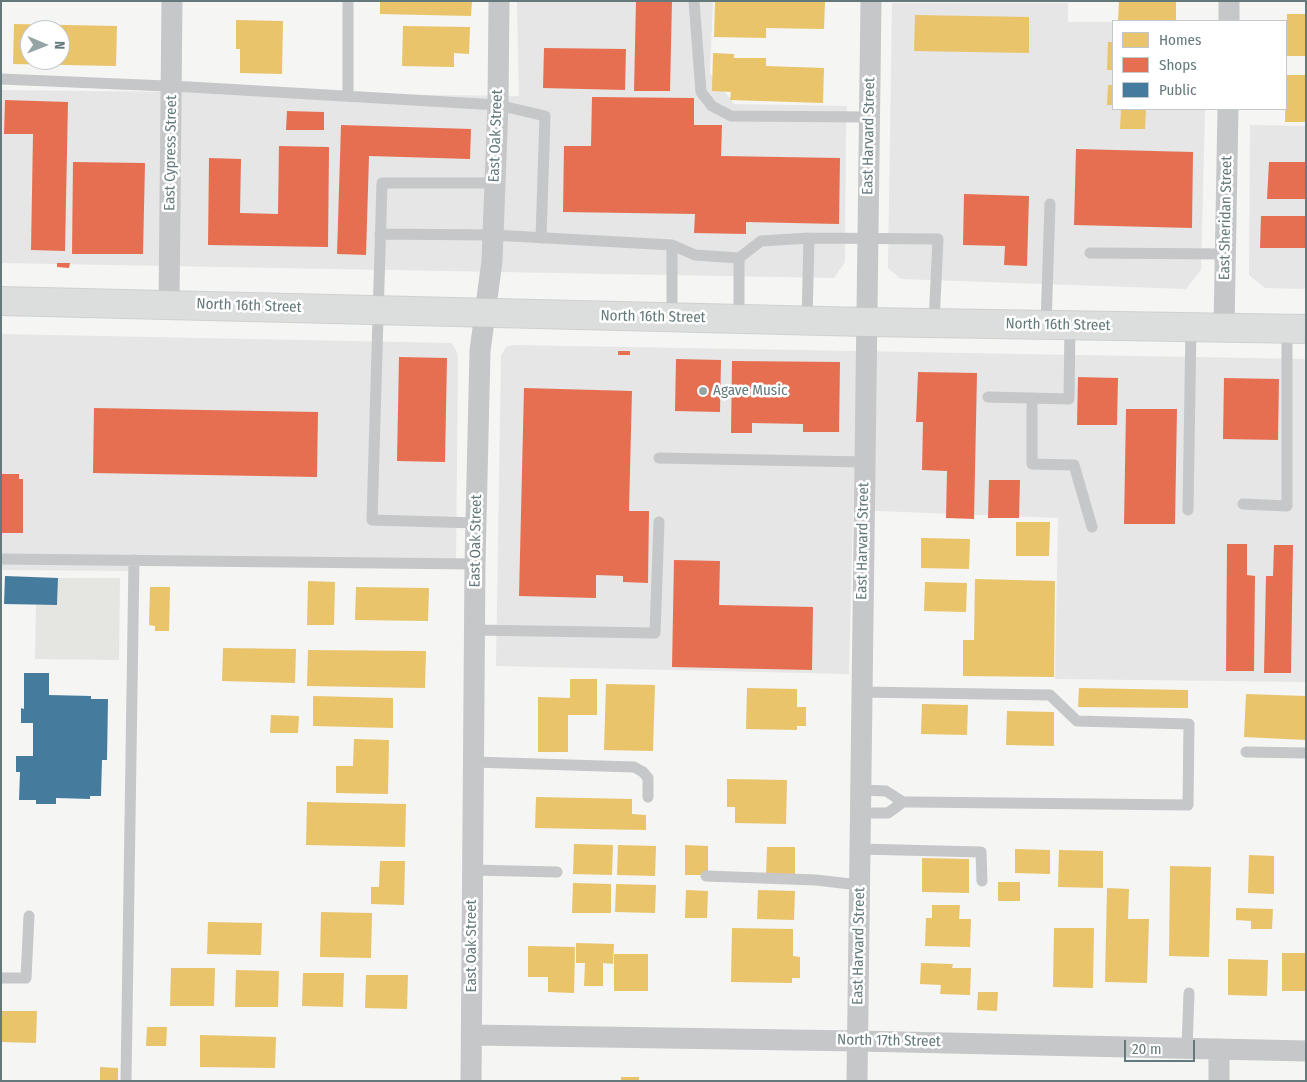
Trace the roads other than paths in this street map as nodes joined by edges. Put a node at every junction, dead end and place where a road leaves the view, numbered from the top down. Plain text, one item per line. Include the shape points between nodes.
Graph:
1 (172, 1) edge
2 (348, 1) edge
3 (499, 1) edge
4 (694, 1) edge
5 (871, 1) edge
6 (1229, 1) edge
7 (1229, 20) edge
8 (1, 79) edge
9 (171, 86) junction
10 (348, 96) junction
11 (498, 105) junction
12 (1228, 110) edge
13 (869, 117) junction
14 (495, 184) junction
15 (1050, 204) dead end
16 (380, 234) junction
17 (493, 235) junction
18 (541, 238) junction
19 (809, 238) junction
20 (867, 238) junction
21 (672, 245) junction
22 (1090, 254) dead end
23 (1225, 254) junction
24 (739, 258) junction
25 (1, 301) edge
26 (169, 304) junction
27 (377, 310) junction
28 (485, 313) junction
29 (672, 318) junction
30 (739, 319) junction
31 (807, 321) junction
32 (866, 322) junction
33 (934, 323) junction
34 (1058, 325) junction
35 (1192, 327) junction
36 (1224, 327) junction
37 (1297, 329) edge
38 (988, 397) dead end
39 (1032, 398) junction
40 (659, 458) dead end
41 (864, 462) junction
42 (1243, 504) dead end
43 (1188, 510) dead end
44 (659, 522) dead end
45 (476, 523) junction
46 (1092, 527) dead end
47 (1, 559) edge
48 (134, 560) junction
49 (475, 564) junction
50 (474, 630) junction
51 (861, 692) junction
52 (1246, 752) dead end
53 (1306, 753) edge
54 (474, 762) junction
55 (860, 790) junction
56 (648, 797) dead end
57 (903, 802) junction
58 (860, 813) junction
59 (860, 849) junction
60 (473, 870) junction
61 (557, 872) dead end
62 (706, 876) dead end
63 (982, 881) dead end
64 (860, 885) junction
65 (29, 916) dead end
66 (1, 978) edge
67 (1188, 993) dead end
68 (472, 1034) junction
69 (858, 1041) junction
70 (1187, 1048) junction
71 (1219, 1049) junction
72 (1306, 1051) edge
73 (126, 1081) edge
74 (471, 1081) edge
75 (857, 1081) edge
76 (1219, 1081) edge

1 - 9 street, East Cypress Street
2 - 10 lane
3 - 11 street, East Oak Street
4 - 13 lane via 701,92 712,106 731,116
5 - 13 street, East Harvard Street
6 - 7 street
8 - 9 lane
9 - 10 lane
9 - 26 street, East Cypress Street
10 - 11 lane
11 - 14 street, East Oak Street
11 - 18 lane via 545,116
12 - 23 street, East Sheridan Street
13 - 20 street, East Harvard Street
14 - 16 lane via 382,183
14 - 17 street, East Oak Street
15 - 34 lane
16 - 17 lane
16 - 27 lane
17 - 18 lane
17 - 28 street, East Oak Street
18 - 21 lane
19 - 20 lane
19 - 24 lane via 761,241
19 - 31 lane
20 - 32 street, East Harvard Street
20 - 33 lane via 938,239
21 - 24 lane via 695,255
21 - 29 lane
22 - 23 lane
23 - 36 street, East Sheridan Street
24 - 30 lane
25 - 26 main road, North 16th Street
26 - 27 main road, North 16th Street
27 - 28 main road, North 16th Street
27 - 45 lane via 372,520
28 - 29 main road, North 16th Street
28 - 45 street, East Oak Street via 480,351
29 - 30 main road, North 16th Street
30 - 31 main road, North 16th Street
31 - 32 main road, North 16th Street
32 - 33 main road, North 16th Street
32 - 41 street, East Harvard Street
33 - 34 main road, North 16th Street
34 - 35 main road, North 16th Street
34 - 39 lane via 1069,399
35 - 36 main road, North 16th Street
35 - 43 lane
36 - 37 main road, North 16th Street
37 - 42 lane via 1287,506
38 - 39 lane
39 - 46 lane via 1032,464 1074,465
40 - 41 lane
41 - 51 street, East Harvard Street
44 - 50 lane via 655,633
45 - 49 street, East Oak Street
47 - 48 lane
48 - 49 lane
48 - 73 lane
49 - 50 street, East Oak Street
50 - 54 street, East Oak Street
51 - 55 street, East Harvard Street
51 - 57 lane via 1050,695 1077,721 1189,724 1188,805
52 - 53 lane
54 - 56 lane via 634,767 648,778
54 - 60 street, East Oak Street
55 - 57 lane via 886,792
55 - 58 street, East Harvard Street
57 - 58 lane via 888,812
58 - 59 street, East Harvard Street
59 - 63 lane via 982,852
59 - 64 street, East Harvard Street
60 - 61 lane
60 - 68 street, East Oak Street
62 - 64 lane
64 - 69 street, East Harvard Street
65 - 66 lane via 26,978
67 - 70 lane
68 - 69 street, North 17th Street
68 - 74 street, East Oak Street
69 - 70 street, North 17th Street
69 - 75 street, East Harvard Street
70 - 71 street, North 17th Street
71 - 72 street, North 17th Street
71 - 76 street

